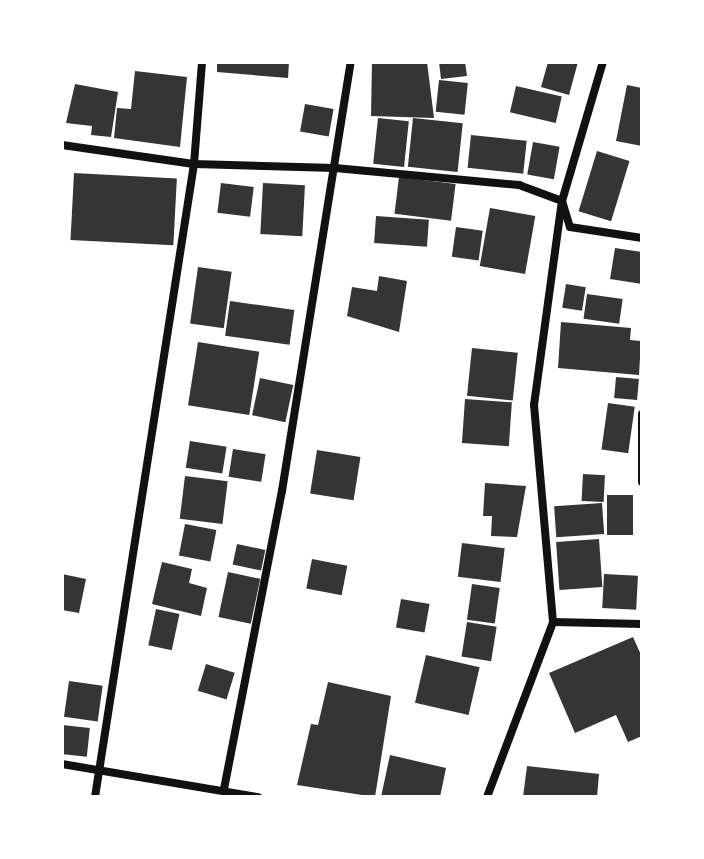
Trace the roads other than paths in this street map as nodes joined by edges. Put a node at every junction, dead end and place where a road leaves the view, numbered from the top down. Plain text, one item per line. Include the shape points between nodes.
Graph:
1 (202, 62) edge
2 (351, 62) edge
3 (603, 62) edge
4 (62, 145) edge
5 (194, 164) junction
6 (335, 168) junction
7 (562, 201) junction
8 (642, 238) edge
9 (642, 414) edge
10 (642, 482) edge
11 (553, 622) junction
12 (642, 624) edge
13 (62, 764) edge
14 (100, 769) junction
15 (224, 789) junction
16 (95, 797) edge
17 (258, 797) edge
18 (487, 797) edge

1 - 5 street
2 - 6 street
3 - 7 street
4 - 5 street
5 - 6 street
5 - 14 street
6 - 7 street via 519,185
6 - 15 street via 282,491
7 - 8 street via 570,227
7 - 11 street via 534,405
9 - 10 street
11 - 12 street
11 - 18 street
13 - 14 street
14 - 15 street
14 - 16 street
15 - 17 street

